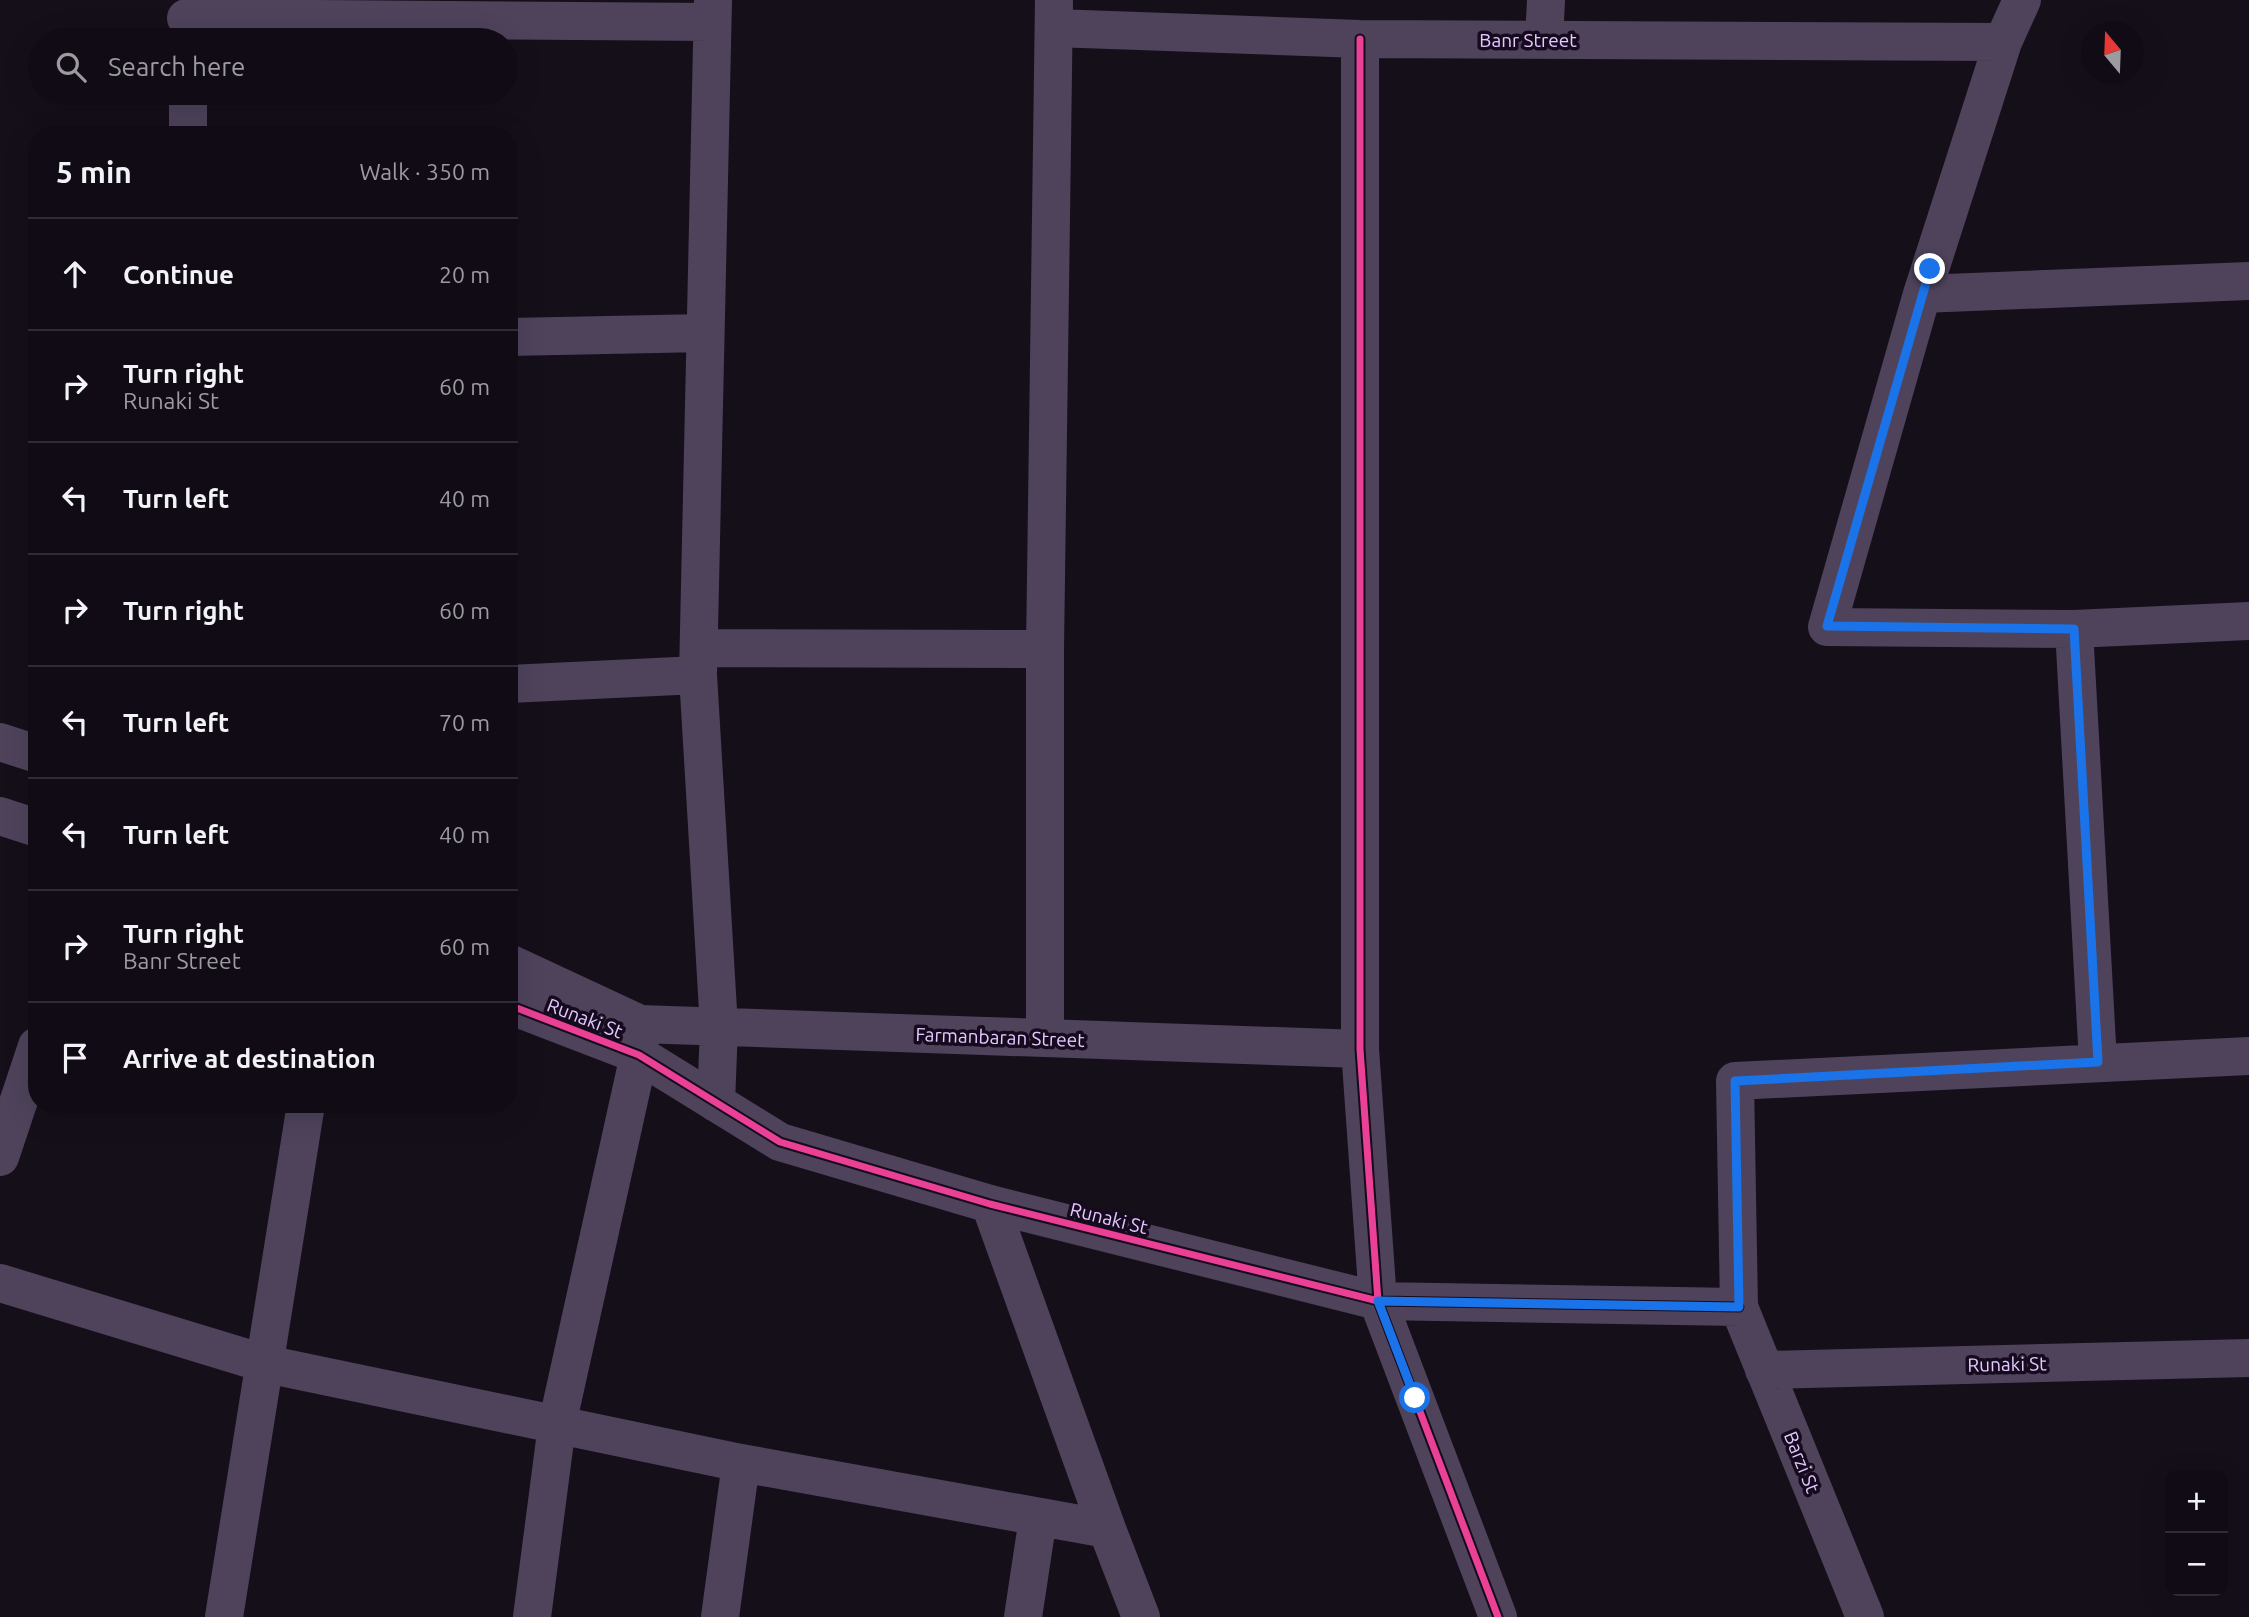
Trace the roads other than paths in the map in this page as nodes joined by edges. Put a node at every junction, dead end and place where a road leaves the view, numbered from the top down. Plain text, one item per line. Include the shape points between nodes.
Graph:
1 (1546, 0) edge
2 (2022, 0) edge
3 (712, 11) edge
4 (1054, 14) edge
5 (186, 19) edge
6 (1360, 39) junction
7 (1544, 40) junction
8 (2003, 42) junction
9 (188, 105) edge
10 (188, 126) edge
11 (2249, 281) edge
12 (1922, 294) junction
13 (705, 333) junction
14 (518, 337) edge
15 (2249, 621) edge
16 (2074, 629) junction
17 (1045, 649) junction
18 (698, 662) junction
19 (518, 683) edge
20 (0, 742) edge
21 (28, 751) edge
22 (0, 816) edge
23 (28, 825) edge
24 (518, 967) edge
25 (518, 1007) edge
26 (719, 1027) junction
27 (1045, 1038) junction
28 (639, 1040) junction
29 (1360, 1049) junction
30 (2249, 1056) edge
31 (2098, 1062) junction
32 (28, 1073) edge
33 (716, 1103) junction
34 (305, 1113) edge
35 (0, 1157) edge
36 (990, 1204) junction
37 (0, 1283) edge
38 (1378, 1301) junction
39 (1739, 1307) junction
40 (2249, 1358) edge
41 (266, 1364) junction
42 (1764, 1370) junction
43 (557, 1425) junction
44 (741, 1463) junction
45 (1038, 1518) junction
46 (1107, 1529) junction
47 (224, 1617) edge
48 (532, 1617) edge
49 (720, 1617) edge
50 (1023, 1617) edge
51 (1142, 1617) edge
52 (1498, 1617) edge
53 (1866, 1617) edge

1 - 7 street
2 - 8 street
3 - 5 street
3 - 13 street
4 - 6 street, Banr Street
4 - 17 street
6 - 7 street, Banr Street
6 - 29 street
7 - 8 street, Banr Street
8 - 12 street
9 - 10 street
11 - 12 street
12 - 16 street via 1827,626
13 - 14 street
13 - 18 street
15 - 16 street
16 - 31 street
17 - 18 street
17 - 27 street
18 - 19 street
18 - 26 street
20 - 21 street
22 - 23 street
24 - 28 street, Runaki St
25 - 28 street, Runaki St
26 - 27 street, Farmanbaran Street
26 - 28 street, Farmanbaran Street
26 - 33 street
27 - 29 street, Farmanbaran Street
28 - 33 street, Runaki St
28 - 43 street
29 - 38 street
30 - 31 street
31 - 39 street via 1735,1081
32 - 35 street
33 - 36 street, Runaki St via 779,1142
34 - 41 street
36 - 38 street, Runaki St
36 - 46 street
37 - 41 street
38 - 39 street, Runaki St
38 - 52 street
39 - 42 street, Barzi St
40 - 42 street, Runaki St
41 - 43 street
41 - 47 street
42 - 53 street, Barzi St
43 - 44 street
43 - 48 street
44 - 45 street
44 - 49 street
45 - 46 street
45 - 50 street
46 - 51 street

